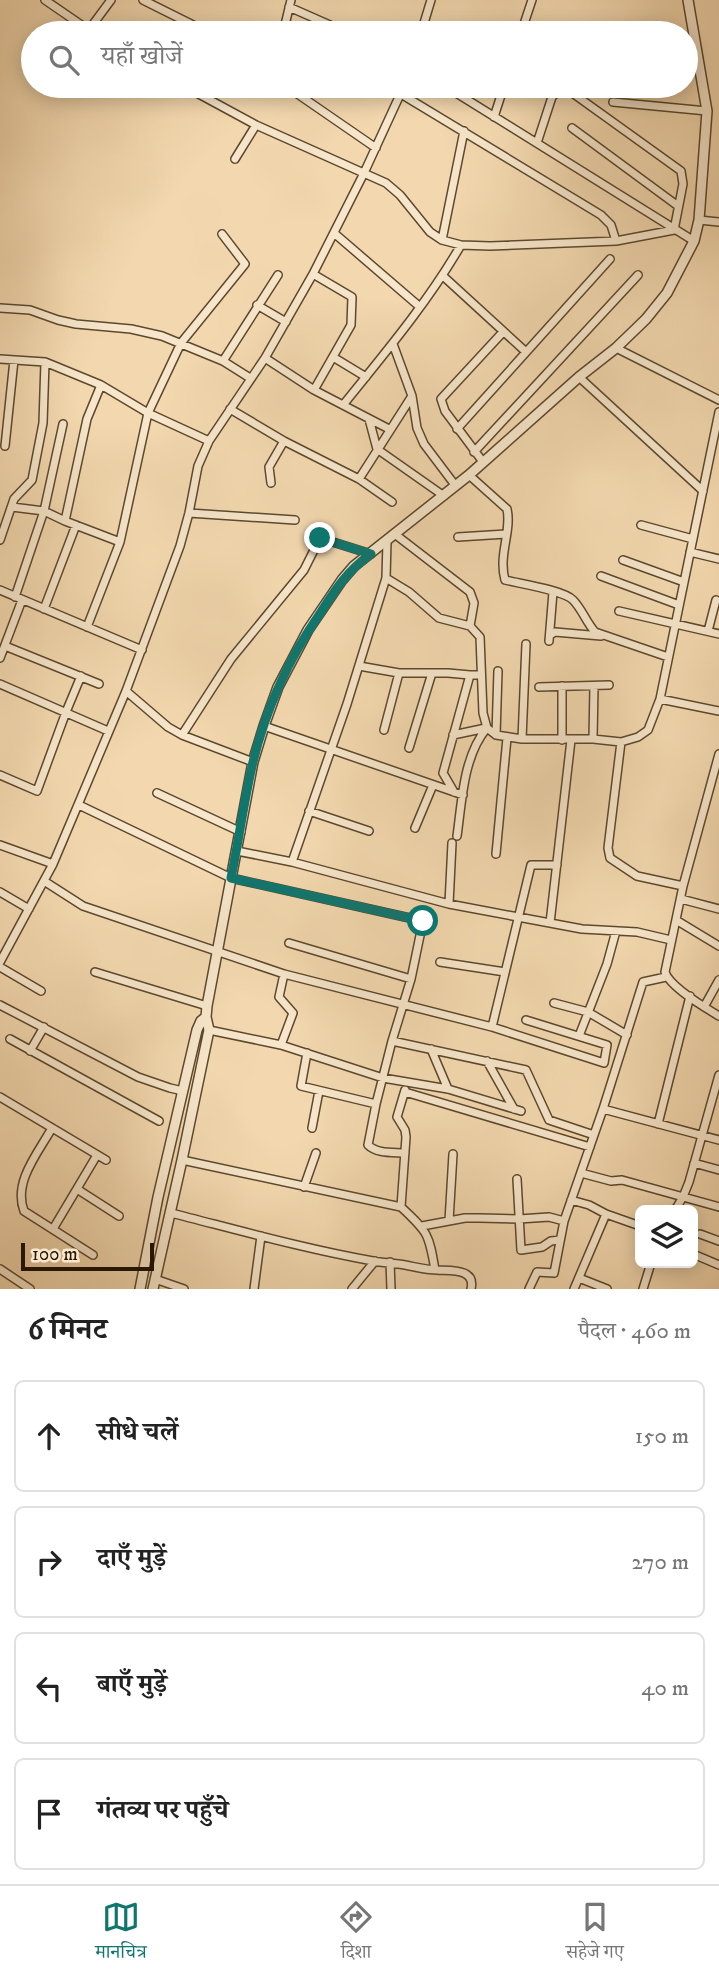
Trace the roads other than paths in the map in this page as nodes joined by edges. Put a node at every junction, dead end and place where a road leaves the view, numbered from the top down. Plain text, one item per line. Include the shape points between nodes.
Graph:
1 (45, 0) edge
2 (111, 0) edge
3 (143, 0) edge
4 (431, 0) edge
5 (532, 0) edge
6 (688, 0) edge
7 (290, 4) edge
8 (75, 21) edge
9 (98, 21) edge
10 (184, 21) edge
11 (324, 21) edge
12 (425, 21) edge
13 (526, 21) edge
14 (692, 21) edge
15 (698, 58) edge
16 (206, 98) edge
17 (303, 98) edge
18 (399, 98) edge
19 (408, 98) edge
20 (465, 98) edge
21 (501, 98) edge
22 (552, 98) edge
23 (580, 98) edge
24 (613, 102) dead end
25 (707, 111) junction
26 (494, 117) junction
27 (256, 125) junction
28 (572, 128) dead end
29 (464, 131) junction
30 (537, 143) junction
31 (376, 148) junction
32 (235, 159) dead end
33 (364, 173) junction
34 (678, 206) junction
35 (699, 220) junction
36 (719, 222) edge
37 (674, 230) junction
38 (334, 233) junction
39 (222, 234) dead end
40 (442, 240) junction
41 (616, 241) junction
42 (694, 242) junction
43 (461, 245) junction
44 (610, 259) dead end
45 (313, 274) junction
46 (278, 275) dead end
47 (638, 275) dead end
48 (443, 276) junction
49 (257, 305) junction
50 (420, 307) junction
51 (0, 308) edge
52 (286, 322) junction
53 (503, 332) junction
54 (181, 343) junction
55 (393, 344) junction
56 (616, 348) junction
57 (526, 352) junction
58 (333, 357) junction
59 (265, 358) junction
60 (0, 359) edge
61 (14, 360) junction
62 (223, 361) junction
63 (45, 362) junction
64 (366, 377) junction
65 (579, 377) junction
66 (250, 378) junction
67 (101, 385) junction
68 (314, 390) junction
69 (412, 396) junction
70 (719, 400) edge
71 (343, 405) junction
72 (230, 408) junction
73 (719, 411) edge
74 (148, 413) junction
75 (369, 419) junction
76 (63, 424) dead end
77 (389, 429) junction
78 (457, 429) junction
79 (209, 441) junction
80 (284, 441) junction
81 (5, 446) dead end
82 (377, 449) junction
83 (474, 452) junction
84 (476, 468) junction
85 (359, 479) junction
86 (271, 483) dead end
87 (455, 485) junction
88 (703, 491) junction
89 (443, 496) junction
90 (392, 502) dead end
91 (12, 507) junction
92 (44, 511) junction
93 (189, 513) junction
94 (295, 520) dead end
95 (65, 521) junction
96 (76, 525) junction
97 (641, 525) dead end
98 (506, 534) junction
99 (458, 537) dead end
100 (391, 538) junction
101 (0, 540) edge
102 (693, 540) junction
103 (120, 542) junction
104 (690, 552) junction
105 (371, 554) junction
106 (719, 559) edge
107 (623, 560) dead end
108 (601, 576) dead end
109 (386, 578) junction
110 (684, 582) junction
111 (0, 590) edge
112 (553, 592) junction
113 (19, 598) junction
114 (716, 600) dead end
115 (679, 604) junction
116 (44, 609) junction
117 (620, 611) dead end
118 (676, 623) junction
119 (470, 626) junction
120 (87, 627) junction
121 (708, 631) junction
122 (719, 634) edge
123 (605, 636) junction
124 (526, 644) dead end
125 (5, 646) junction
126 (142, 650) junction
127 (668, 657) junction
128 (0, 658) edge
129 (359, 666) junction
130 (498, 671) dead end
131 (399, 673) junction
132 (432, 673) junction
133 (470, 675) junction
134 (481, 675) junction
135 (81, 676) junction
136 (0, 684) edge
137 (99, 684) dead end
138 (609, 685) dead end
139 (562, 686) junction
140 (594, 686) junction
141 (539, 687) dead end
142 (126, 691) junction
143 (660, 699) junction
144 (719, 710) edge
145 (66, 712) junction
146 (264, 726) junction
147 (487, 728) junction
148 (384, 730) dead end
149 (108, 731) junction
150 (182, 735) junction
151 (453, 735) junction
152 (496, 735) junction
153 (507, 738) junction
154 (522, 739) junction
155 (593, 739) junction
156 (562, 740) junction
157 (571, 740) junction
158 (621, 742) junction
159 (331, 748) junction
160 (409, 748) dead end
161 (719, 754) edge
162 (253, 762) junction
163 (0, 775) edge
164 (433, 785) junction
165 (454, 792) junction
166 (157, 793) dead end
167 (463, 795) junction
168 (79, 806) junction
169 (309, 811) junction
170 (415, 828) dead end
171 (369, 831) dead end
172 (241, 832) junction
173 (0, 845) edge
174 (237, 851) junction
175 (496, 854) dead end
176 (292, 862) junction
177 (53, 864) junction
178 (557, 865) junction
179 (231, 878) junction
180 (44, 881) junction
181 (683, 886) junction
182 (0, 892) edge
183 (681, 899) junction
184 (449, 904) junction
185 (29, 909) junction
186 (719, 909) edge
187 (519, 917) junction
188 (676, 920) junction
189 (550, 923) junction
190 (616, 931) junction
191 (671, 940) junction
192 (289, 943) dead end
193 (719, 946) edge
194 (218, 952) junction
195 (440, 962) dead end
196 (0, 965) edge
197 (96, 972) dead end
198 (505, 972) junction
199 (285, 974) junction
200 (666, 977) junction
201 (411, 979) junction
202 (719, 980) edge
203 (41, 991) dead end
204 (690, 996) junction
205 (554, 1003) dead end
206 (402, 1004) junction
207 (0, 1005) edge
208 (207, 1006) junction
209 (704, 1007) junction
210 (589, 1012) junction
211 (719, 1016) edge
212 (206, 1017) junction
213 (526, 1020) dead end
214 (44, 1027) junction
215 (492, 1027) junction
216 (209, 1030) junction
217 (627, 1035) junction
218 (579, 1036) junction
219 (10, 1040) dead end
220 (392, 1041) junction
221 (281, 1045) junction
222 (431, 1049) junction
223 (30, 1051) junction
224 (307, 1053) junction
225 (486, 1061) junction
226 (719, 1076) edge
227 (383, 1078) junction
228 (407, 1082) junction
229 (448, 1089) junction
230 (183, 1091) junction
231 (319, 1091) junction
232 (405, 1091) junction
233 (0, 1097) edge
234 (715, 1103) edge
235 (376, 1104) junction
236 (603, 1109) junction
237 (159, 1121) dead end
238 (658, 1124) junction
239 (52, 1128) junction
240 (312, 1128) dead end
241 (594, 1135) junction
242 (702, 1135) junction
243 (719, 1140) edge
244 (590, 1147) junction
245 (316, 1153) dead end
246 (405, 1153) junction
247 (453, 1154) dead end
248 (97, 1155) junction
249 (106, 1160) dead end
250 (183, 1160) junction
251 (694, 1163) junction
252 (719, 1170) edge
253 (581, 1173) junction
254 (517, 1179) dead end
255 (304, 1187) junction
256 (77, 1189) junction
257 (683, 1197) junction
258 (571, 1200) junction
259 (678, 1205) edge
260 (401, 1207) junction
261 (719, 1207) edge
262 (171, 1213) junction
263 (606, 1214) junction
264 (119, 1216) dead end
265 (519, 1219) junction
266 (449, 1221) junction
267 (564, 1221) junction
268 (635, 1224) edge
269 (422, 1226) junction
270 (53, 1229) junction
271 (700, 1234) dead end
272 (261, 1236) junction
273 (560, 1240) junction
274 (719, 1241) edge
275 (93, 1255) dead end
276 (698, 1256) edge
277 (375, 1261) junction
278 (390, 1262) junction
279 (719, 1265) edge
280 (649, 1268) edge
281 (0, 1269) edge
282 (435, 1270) junction
283 (579, 1278) junction
284 (154, 1284) edge
285 (472, 1287) edge
286 (30, 1289) edge
287 (140, 1289) edge
288 (184, 1289) edge
289 (254, 1289) edge
290 (352, 1289) edge
291 (391, 1289) edge
292 (481, 1289) edge
293 (529, 1289) edge
294 (574, 1289) edge
295 (607, 1289) edge
296 (643, 1289) edge

1 - 8 street
2 - 9 street
3 - 10 street
4 - 12 street
5 - 13 street
6 - 14 street
7 - 11 street
15 - 25 street
16 - 27 street
17 - 31 street
18 - 31 street
19 - 29 street
20 - 26 street
21 - 26 street
22 - 30 street
23 - 34 street via 681,171
24 - 25 street
25 - 35 street
26 - 30 street
27 - 32 street
27 - 33 street
28 - 34 street
29 - 40 street
29 - 41 street via 601,215 611,225
30 - 37 street
31 - 33 street
33 - 38 street
33 - 40 street via 400,195
34 - 37 street
35 - 36 street
35 - 42 street
37 - 41 street
37 - 42 street
38 - 45 street
38 - 50 street
39 - 54 street via 245,264
40 - 43 street
41 - 43 street
42 - 56 street via 667,293
43 - 48 street
44 - 57 street
45 - 52 street
45 - 58 street via 352,297 351,325
46 - 49 street
47 - 83 street
48 - 50 street
48 - 53 street
49 - 52 street
49 - 62 street
50 - 55 street
51 - 54 street via 30,310 76,324 149,332
52 - 59 street
53 - 57 street
53 - 78 street via 441,399
54 - 62 street
54 - 74 street
55 - 64 street
55 - 69 street
56 - 65 street
56 - 70 street
57 - 78 street
58 - 64 street
58 - 68 street
59 - 66 street
59 - 68 street
60 - 61 street
61 - 63 street
61 - 81 street
62 - 66 street
63 - 67 street
63 - 91 street via 43,423 32,480
64 - 71 street
65 - 84 street
65 - 88 street
66 - 72 street
67 - 74 street
67 - 95 street via 87,419
68 - 71 street
69 - 77 street
69 - 87 street via 424,444
71 - 75 street
72 - 79 street
72 - 80 street
73 - 88 street
74 - 79 street
74 - 103 street
75 - 77 street
75 - 82 street
76 - 92 street
77 - 82 street
78 - 83 street
79 - 93 street via 198,466
80 - 85 street
80 - 86 street via 269,467
82 - 85 street
82 - 89 street
83 - 84 street
84 - 87 street
84 - 98 street via 507,509
85 - 90 street
87 - 89 street
88 - 102 street
89 - 100 street
91 - 92 street
91 - 101 street
92 - 95 street
92 - 113 street
93 - 94 street
93 - 126 street
95 - 96 street
96 - 103 street
96 - 116 street
97 - 102 street
98 - 99 street
98 - 112 street via 505,580
100 - 105 street
100 - 109 street
100 - 119 street via 470,592 474,603
102 - 104 street
103 - 120 street
104 - 106 street
104 - 110 street
105 - 146 street via 342,580 308,630 278,687
105 - 150 street via 320,538 304,570 231,659
107 - 110 street
108 - 115 street
109 - 119 street via 439,618
109 - 129 street
110 - 115 street
111 - 113 street
112 - 123 street via 567,595 595,632
112 - 123 street via 550,638 555,632
113 - 116 street
113 - 125 street
114 - 121 street
115 - 118 street
116 - 120 street
117 - 118 street
118 - 121 street
118 - 127 street
119 - 134 street via 480,637
120 - 126 street
121 - 122 street
123 - 127 street
124 - 154 street
125 - 128 street
125 - 135 street
126 - 142 street
127 - 143 street
129 - 131 street
129 - 159 street
130 - 152 street
131 - 132 street
131 - 148 street
132 - 133 street
132 - 160 street
133 - 134 street
133 - 151 street
134 - 147 street
135 - 137 street
135 - 145 street
136 - 145 street
138 - 140 street
139 - 140 street
139 - 141 street
139 - 156 street
140 - 155 street
142 - 149 street
142 - 150 street
143 - 144 street
143 - 158 street via 648,730
145 - 149 street
145 - 163 street via 37,791
146 - 159 street
146 - 162 street
147 - 151 street
147 - 152 street
147 - 167 street via 476,744
149 - 168 street
150 - 162 street
151 - 165 street via 443,773
152 - 153 street
153 - 154 street
153 - 175 street
154 - 156 street
155 - 157 street
155 - 158 street
156 - 157 street
157 - 178 street
158 - 181 street via 610,859 637,876
159 - 164 street
159 - 169 street
161 - 181 street
162 - 172 street
164 - 165 street
164 - 170 street
165 - 167 street
166 - 172 street
167 - 184 street
168 - 177 street
168 - 179 street
169 - 171 street
169 - 176 street
172 - 174 street
173 - 177 street
174 - 176 street
174 - 179 street
176 - 184 street
177 - 180 street
178 - 187 street via 531,864
178 - 189 street
179 - 194 street
179 - 201 street via 423,921
180 - 185 street
180 - 194 street via 83,906
181 - 183 street
182 - 185 street
183 - 186 street
183 - 188 street
184 - 187 street
185 - 196 street
187 - 189 street
187 - 198 street
188 - 191 street
188 - 193 street
189 - 190 street
190 - 191 street
190 - 210 street
191 - 200 street
192 - 201 street
194 - 199 street
194 - 208 street
195 - 198 street
196 - 203 street
197 - 208 street
198 - 215 street
199 - 206 street
199 - 221 street via 279,997 293,1013
200 - 204 street
200 - 217 street via 643,982
201 - 206 street
202 - 209 street
204 - 209 street
204 - 238 street
205 - 210 street
206 - 215 street
206 - 220 street
207 - 214 street
208 - 212 street
209 - 211 street
210 - 217 street
210 - 218 street
212 - 216 street
212 - 230 street via 197,1030
213 - 218 street
214 - 223 street
214 - 230 street via 136,1076
215 - 218 street via 604,1063 607,1045
216 - 221 street
216 - 250 street
217 - 236 street
219 - 223 street
220 - 222 street
220 - 227 street
221 - 224 street
222 - 225 street
222 - 229 street
223 - 237 street
224 - 227 street
224 - 231 street via 301,1086
225 - 229 street via 517,1110
225 - 241 street via 526,1070 549,1120
226 - 234 street
227 - 228 street
227 - 235 street
228 - 229 street
228 - 232 street
230 - 287 street
231 - 235 street
231 - 240 street
232 - 244 street
232 - 246 street via 397,1116 405,1130
233 - 239 street
234 - 242 street
235 - 246 street via 368,1145 378,1151
236 - 238 street
236 - 241 street
238 - 242 street
239 - 248 street
239 - 270 street via 24,1178 20,1195 24,1210
241 - 244 street
242 - 243 street
242 - 251 street
244 - 253 street
245 - 255 street
246 - 260 street
247 - 266 street
248 - 249 street
248 - 256 street
250 - 255 street
250 - 262 street
251 - 252 street
251 - 257 street
253 - 257 street
253 - 258 street
254 - 265 street
255 - 260 street
256 - 264 street
256 - 270 street
257 - 259 street
257 - 261 street
258 - 263 street
258 - 267 street
260 - 269 street
262 - 272 street
262 - 284 street
263 - 268 street
263 - 283 street
265 - 266 street
265 - 267 street
265 - 273 street via 521,1250
266 - 269 street
267 - 273 street
269 - 282 street
270 - 275 street
271 - 274 street
272 - 277 street
272 - 289 street
273 - 293 street via 554,1273 537,1272
276 - 279 street
277 - 278 street
277 - 290 street
278 - 282 street
278 - 291 street
280 - 296 street
281 - 286 street
282 - 285 street via 466,1273
283 - 294 street
283 - 295 street
284 - 288 street
285 - 292 street

